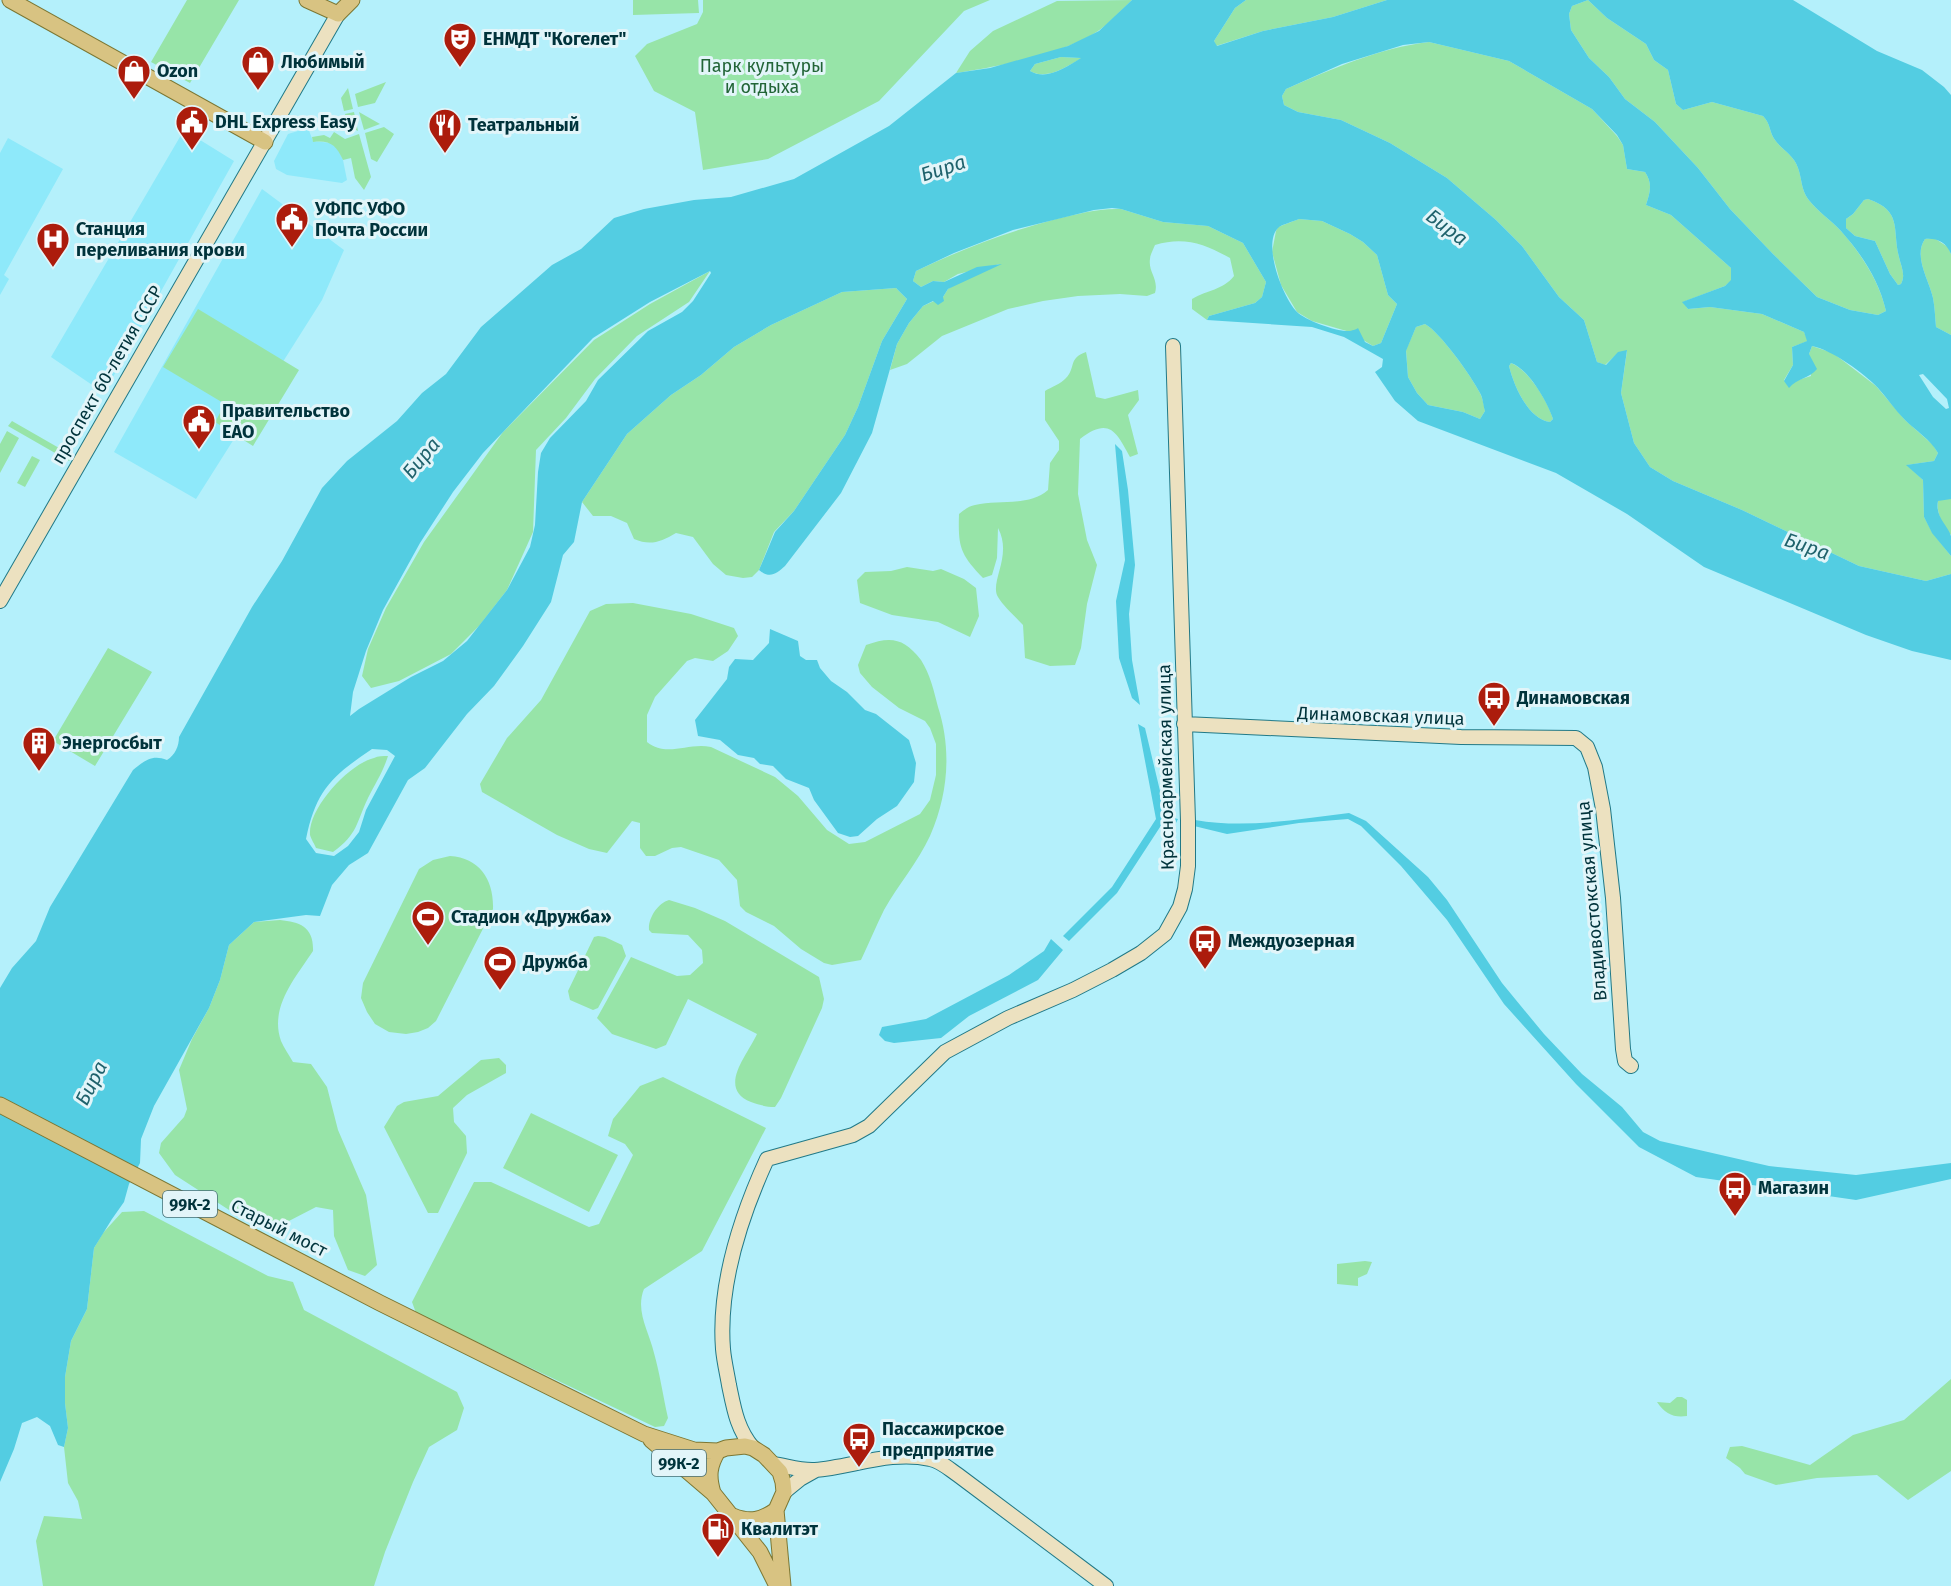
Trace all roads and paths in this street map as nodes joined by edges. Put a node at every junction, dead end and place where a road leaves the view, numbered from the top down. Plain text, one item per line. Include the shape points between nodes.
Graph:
1 (10, 0) edge
2 (307, 0) edge
3 (352, 0) edge
4 (340, 7) edge
5 (265, 142) junction
6 (1173, 346) dead end
7 (0, 601) edge
8 (1184, 724) junction
9 (1576, 738) joint
10 (1631, 1066) dead end
11 (0, 1105) edge
12 (735, 1419) junction
13 (644, 1434) junction
14 (753, 1448) junction
15 (722, 1449) junction
16 (773, 1464) junction
17 (816, 1470) junction
18 (784, 1492) junction
19 (713, 1493) junction
20 (777, 1509) junction
21 (733, 1516) junction
22 (777, 1586) edge
23 (783, 1586) edge
24 (1106, 1586) edge

1 - 5 main road
2 - 4 main road
3 - 4 main road, проспект 60-летия СССР
4 - 5 street, проспект 60-летия СССР
5 - 7 street, проспект 60-летия СССР
6 - 8 street, Красноармейская улица
8 - 9 street, Динамовская улица via 1461,737
8 - 12 street, Красноармейская улица via 1188,866 1180,907 1165,934 1112,970 945,1052 869,1126 854,1135 767,1159 738,1235 725,1292 723,1349
9 - 10 street, Владивостокская улица via 1587,747 1595,767 1603,809 1623,1049 1625,1061
11 - 13 main road, Старый мост / 99К-2 via 380,1303
12 - 14 street
12 - 15 street via 730,1442
13 - 15 main road, 99К-2 via 694,1450
13 - 19 main road, 99К-2
14 - 15 main road, 99К-2
14 - 16 main road
15 - 19 main road, 99К-2 via 709,1469
16 - 17 street
16 - 18 main road via 780,1472
17 - 18 street
17 - 24 street via 908,1457 941,1463
18 - 20 main road
19 - 21 main road, 99К-2
20 - 21 main road via 751,1521
20 - 23 main road
21 - 22 main road, 99К-2 via 760,1552

